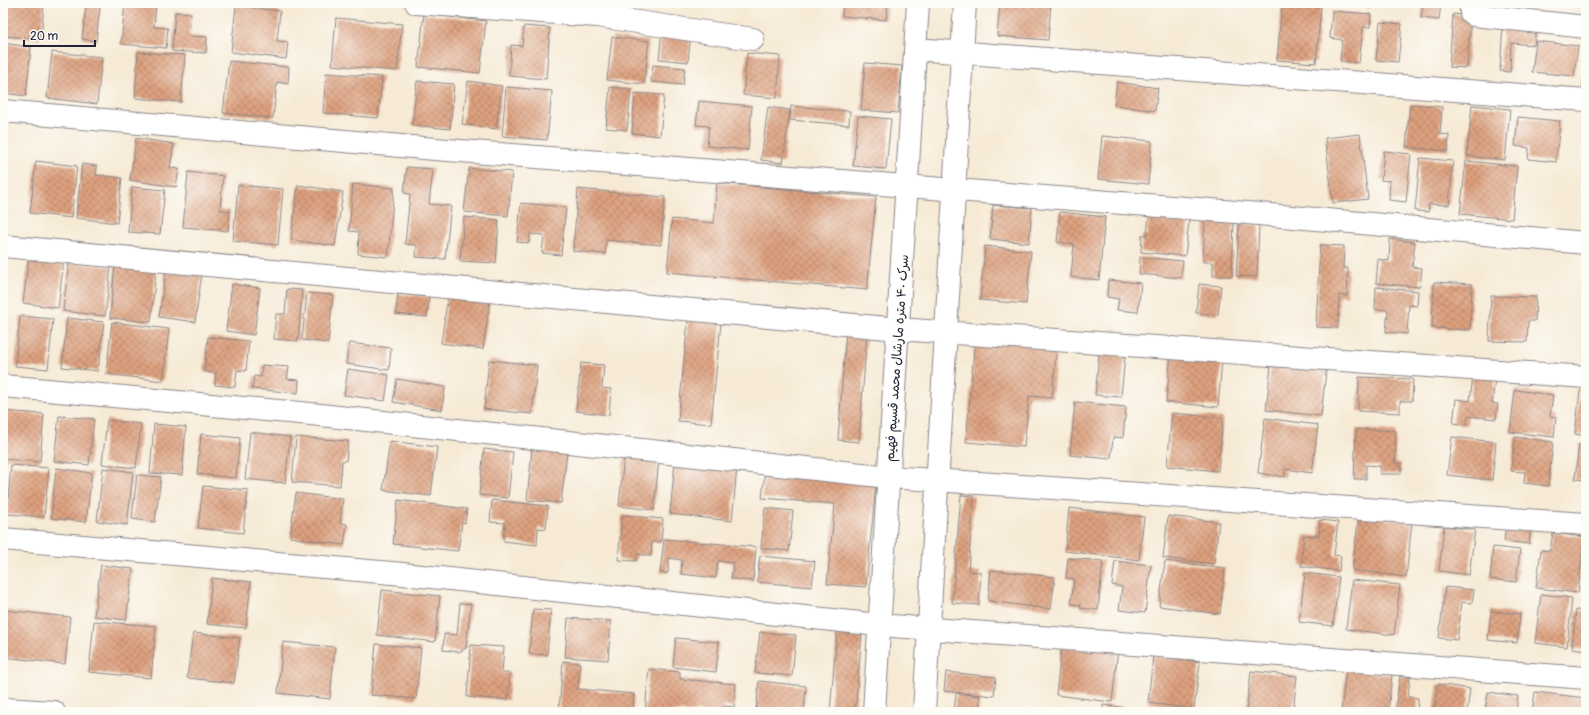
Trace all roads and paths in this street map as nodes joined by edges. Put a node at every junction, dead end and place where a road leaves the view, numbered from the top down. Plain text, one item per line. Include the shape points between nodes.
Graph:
1 (416, 3) edge
2 (918, 3) edge
3 (965, 3) edge
4 (1471, 3) edge
5 (1586, 27) edge
6 (754, 39) dead end
7 (915, 49) junction
8 (962, 53) junction
9 (1586, 100) edge
10 (3, 111) edge
11 (907, 187) junction
12 (955, 191) junction
13 (1586, 243) edge
14 (3, 246) edge
15 (898, 329) junction
16 (947, 333) junction
17 (1586, 377) edge
18 (3, 386) edge
19 (889, 477) junction
20 (938, 480) junction
21 (1586, 524) edge
22 (3, 539) edge
23 (879, 625) junction
24 (930, 628) junction
25 (1586, 678) edge
26 (3, 709) edge
27 (54, 712) edge
28 (874, 712) edge
29 (924, 712) edge

1 - 6 street via 597,16
2 - 7 street, سرک ۴۰ متره مارشال محمد قسیم فهیم
3 - 8 street
4 - 5 street via 1471,13 1474,14
7 - 8 street
7 - 11 street, سرک ۴۰ متره مارشال محمد قسیم فهیم
8 - 9 street
8 - 12 street
10 - 11 street
11 - 12 street
11 - 15 street, سرک ۴۰ متره مارشال محمد قسیم فهیم
12 - 13 street via 1236,212
12 - 16 street
14 - 15 street
15 - 16 street
15 - 19 street, سرک ۴۰ متره مارشال محمد قسیم فهیم
16 - 17 street
16 - 20 street
18 - 19 street via 319,415
19 - 20 street
19 - 23 street, سرک ۴۰ متره مارشال محمد قسیم فهیم
20 - 21 street
20 - 24 street
22 - 23 street via 403,574
23 - 24 street
23 - 28 street, سرک ۴۰ متره مارشال محمد قسیم فهیم
24 - 25 street
24 - 29 street
26 - 27 street

